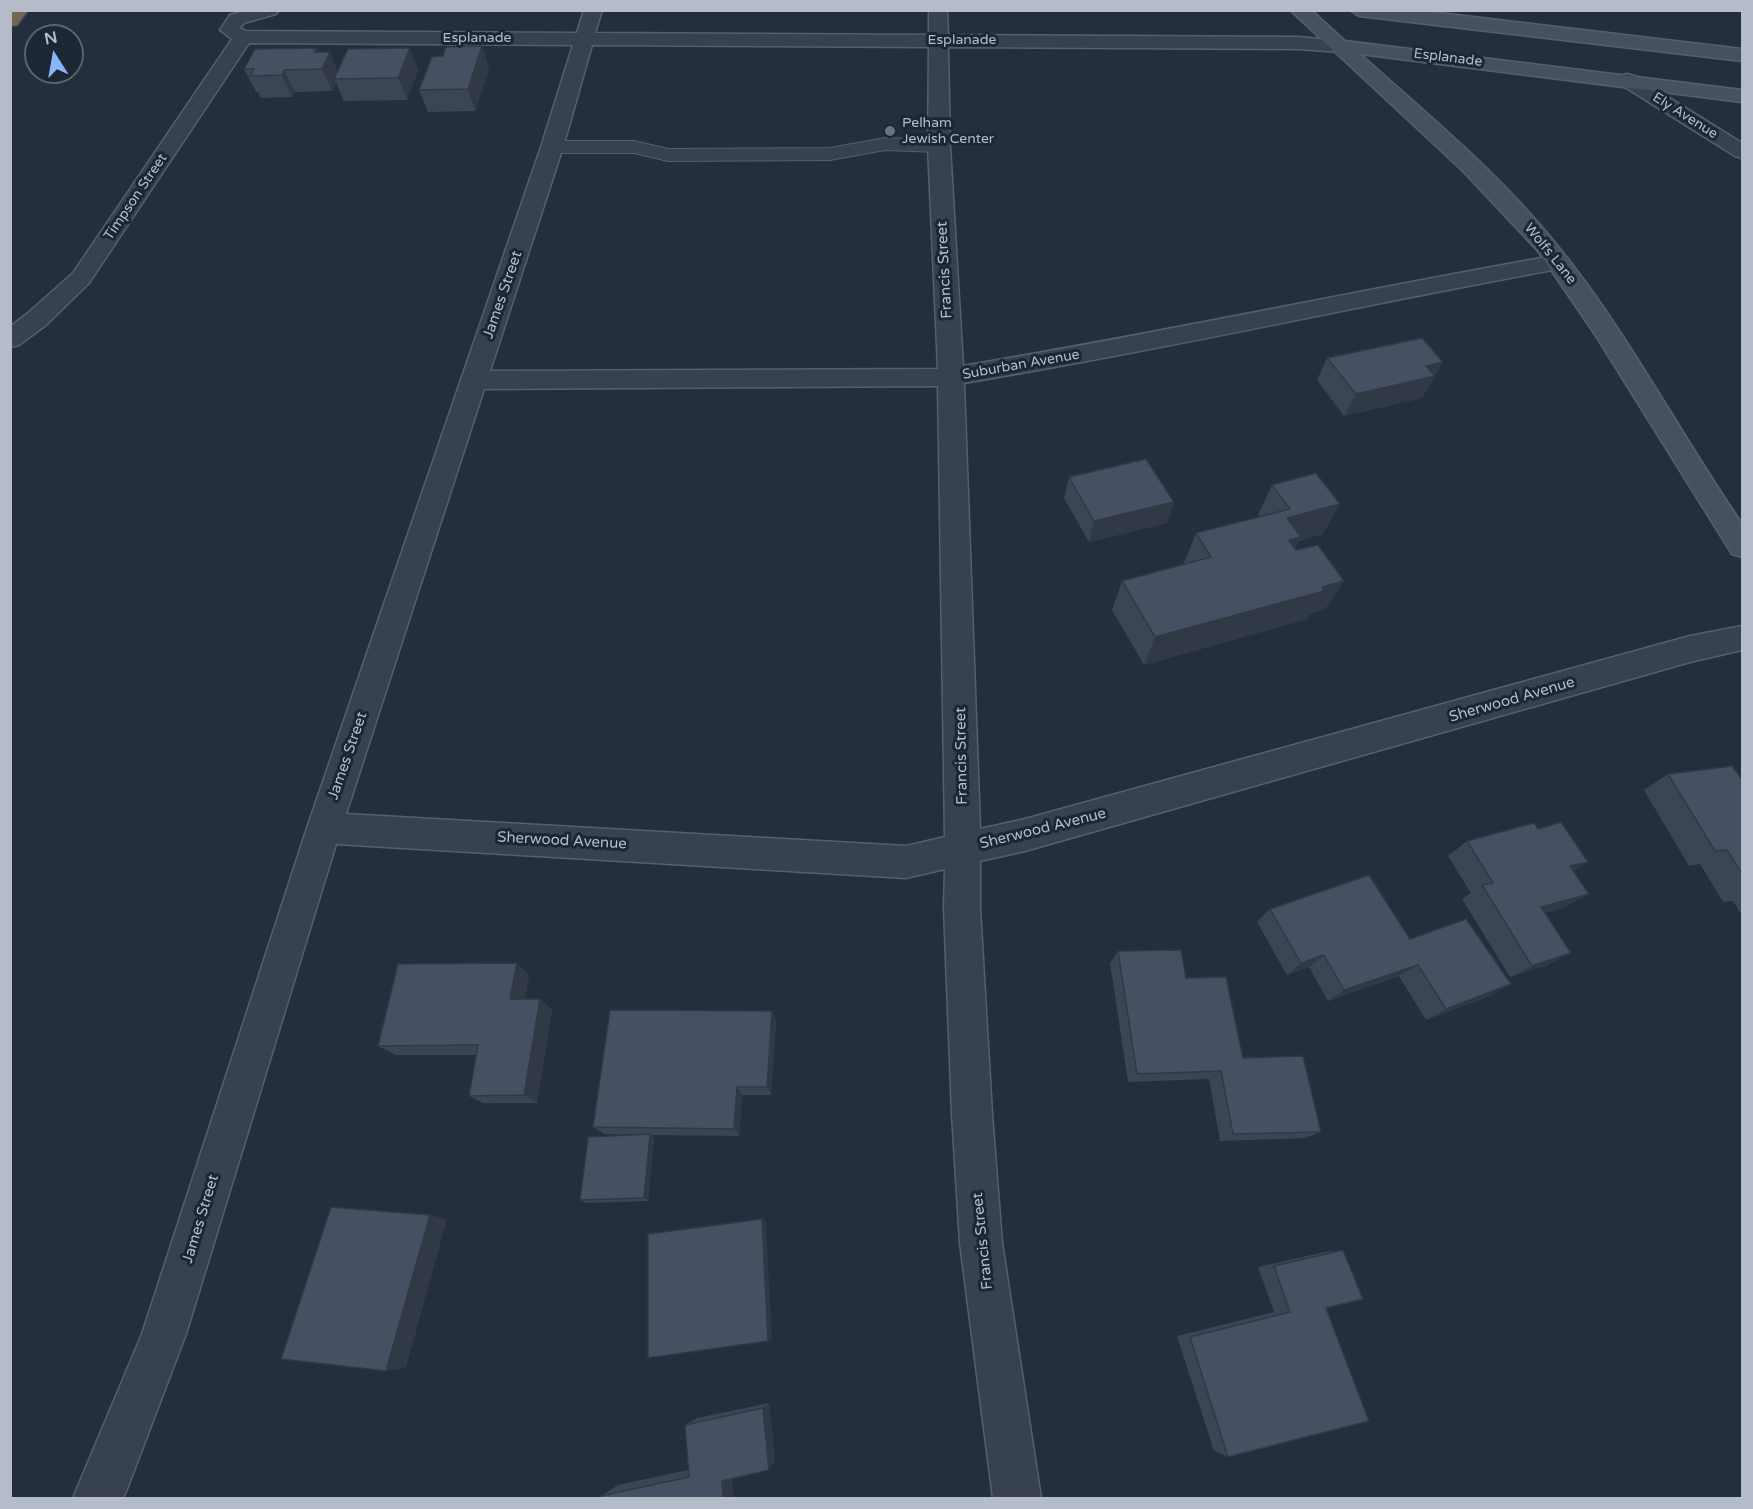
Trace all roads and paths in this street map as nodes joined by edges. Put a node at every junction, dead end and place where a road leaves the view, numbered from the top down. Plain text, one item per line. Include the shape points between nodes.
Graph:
1 (20, 10) edge
2 (270, 10) edge
3 (1299, 10) edge
4 (1359, 10) edge
5 (10, 21) edge
6 (589, 25) edge
7 (938, 25) edge
8 (243, 38) junction
9 (1341, 46) junction
10 (1743, 55) edge
11 (1627, 80) junction
12 (1743, 96) edge
13 (939, 146) junction
14 (552, 147) junction
15 (1743, 152) edge
16 (1558, 262) junction
17 (10, 339) edge
18 (951, 376) junction
19 (474, 380) junction
20 (1743, 546) edge
21 (1743, 638) edge
22 (324, 828) junction
23 (963, 849) junction
24 (97, 1498) edge
25 (1017, 1498) edge

1 - 5 highway
2 - 8 street via 237,18 229,30
3 - 9 street, Wolfs Lane
4 - 10 street
6 - 7 street, Esplanade
6 - 8 street, Esplanade
6 - 14 street, James Street
7 - 9 street, Esplanade
7 - 13 street, Francis Street
8 - 17 street, Timpson Street via 81,279
9 - 11 street, Esplanade
9 - 16 street, Wolfs Lane via 1498,192
11 - 12 street, Esplanade
11 - 15 street, Ely Avenue
13 - 14 lane via 885,144 830,154 680,155 634,147
13 - 18 street, Francis Street
14 - 19 street, James Street
16 - 18 street, Suburban Avenue via 1070,357
16 - 20 street, Wolfs Lane via 1599,319
18 - 19 street, Suburban Avenue
18 - 23 street, Francis Street
19 - 22 street, James Street
21 - 23 street, Sherwood Avenue via 1690,649
22 - 23 street, Sherwood Avenue via 906,862
22 - 24 street, James Street via 164,1334
23 - 25 street, Francis Street via 963,919 981,1243

